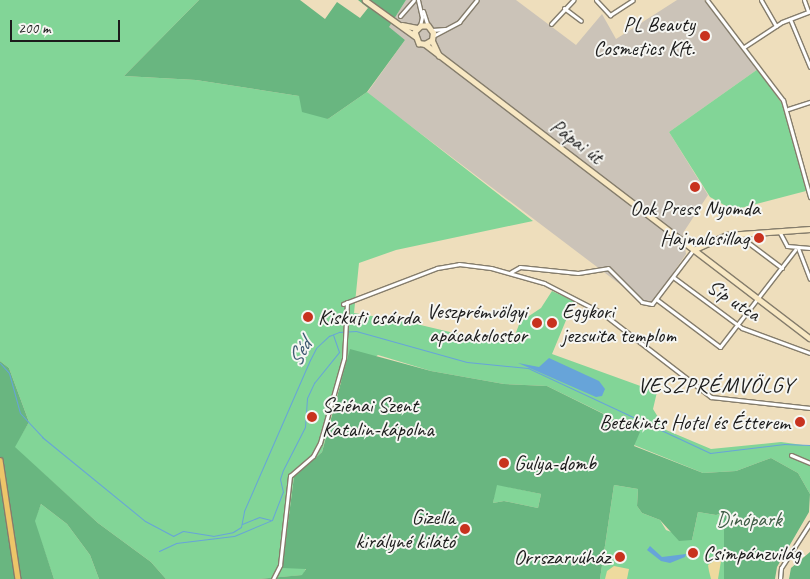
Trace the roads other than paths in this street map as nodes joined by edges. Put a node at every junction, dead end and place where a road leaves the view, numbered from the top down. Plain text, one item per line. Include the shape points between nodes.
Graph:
1 (365, 0) edge
2 (414, 0) edge
3 (418, 0) edge
4 (477, 0) edge
5 (573, 0) edge
6 (596, 0) edge
7 (633, 0) edge
8 (707, 0) edge
9 (761, 0) edge
10 (804, 0) edge
11 (421, 8) junction
12 (564, 8) junction
13 (809, 11) edge
14 (400, 16) dead end
15 (790, 19) junction
16 (581, 21) dead end
17 (394, 22) junction
18 (552, 24) dead end
19 (776, 26) junction
20 (419, 27) junction
21 (430, 28) junction
22 (448, 29) junction
23 (415, 36) junction
24 (432, 38) junction
25 (425, 44) junction
26 (744, 47) junction
27 (441, 58) junction
28 (810, 67) edge
29 (810, 102) edge
30 (788, 109) junction
31 (809, 192) edge
32 (810, 197) edge
33 (810, 228) edge
34 (779, 231) junction
35 (737, 234) junction
36 (810, 248) edge
37 (797, 249) junction
38 (693, 250) junction
39 (782, 268) junction
40 (511, 272) junction
41 (673, 276) junction
42 (810, 279) edge
43 (656, 299) junction
44 (757, 299) junction
45 (738, 325) junction
46 (810, 338) edge
47 (810, 353) edge
48 (810, 408) edge
49 (791, 455) dead end
50 (0, 460) edge
51 (810, 463) edge
52 (810, 523) edge
53 (18, 579) edge
54 (274, 579) edge
55 (780, 579) edge

1 - 17 main road
2 - 14 street
3 - 11 street
4 - 22 street via 462,19
5 - 12 street
6 - 7 street via 610,15
8 - 26 street
9 - 19 street
10 - 13 street
11 - 20 street
11 - 21 street
12 - 16 street
12 - 18 street
13 - 15 street
15 - 19 street
15 - 28 street
17 - 20 main road
17 - 23 main road
19 - 26 street
20 - 21 main road
20 - 23 main road
21 - 22 street
21 - 24 main road
22 - 24 street
23 - 25 main road
24 - 25 main road
24 - 27 main road, Pápai út
25 - 27 main road, Pápai út
26 - 30 street
27 - 38 main road, Pápai út
29 - 30 street
30 - 31 street
31 - 32 street
33 - 34 main road
34 - 35 main road
34 - 37 street via 784,243
35 - 38 main road via 712,240
35 - 39 street
36 - 37 street
37 - 39 street
37 - 42 street
38 - 41 street
38 - 44 main road, Pápai út
39 - 44 street
40 - 43 street via 520,267 578,273 608,268 642,302 652,304
40 - 48 street via 544,283 602,313 710,397
40 - 54 street via 469,264 448,266 345,303 344,358 320,443 313,456 290,476 280,565
41 - 43 street
41 - 45 street, Síp utca
43 - 45 street via 720,347
44 - 45 street
44 - 46 main road, Pápai út
45 - 47 street, Síp utca
49 - 51 street
50 - 53 main road
52 - 55 street via 781,568

